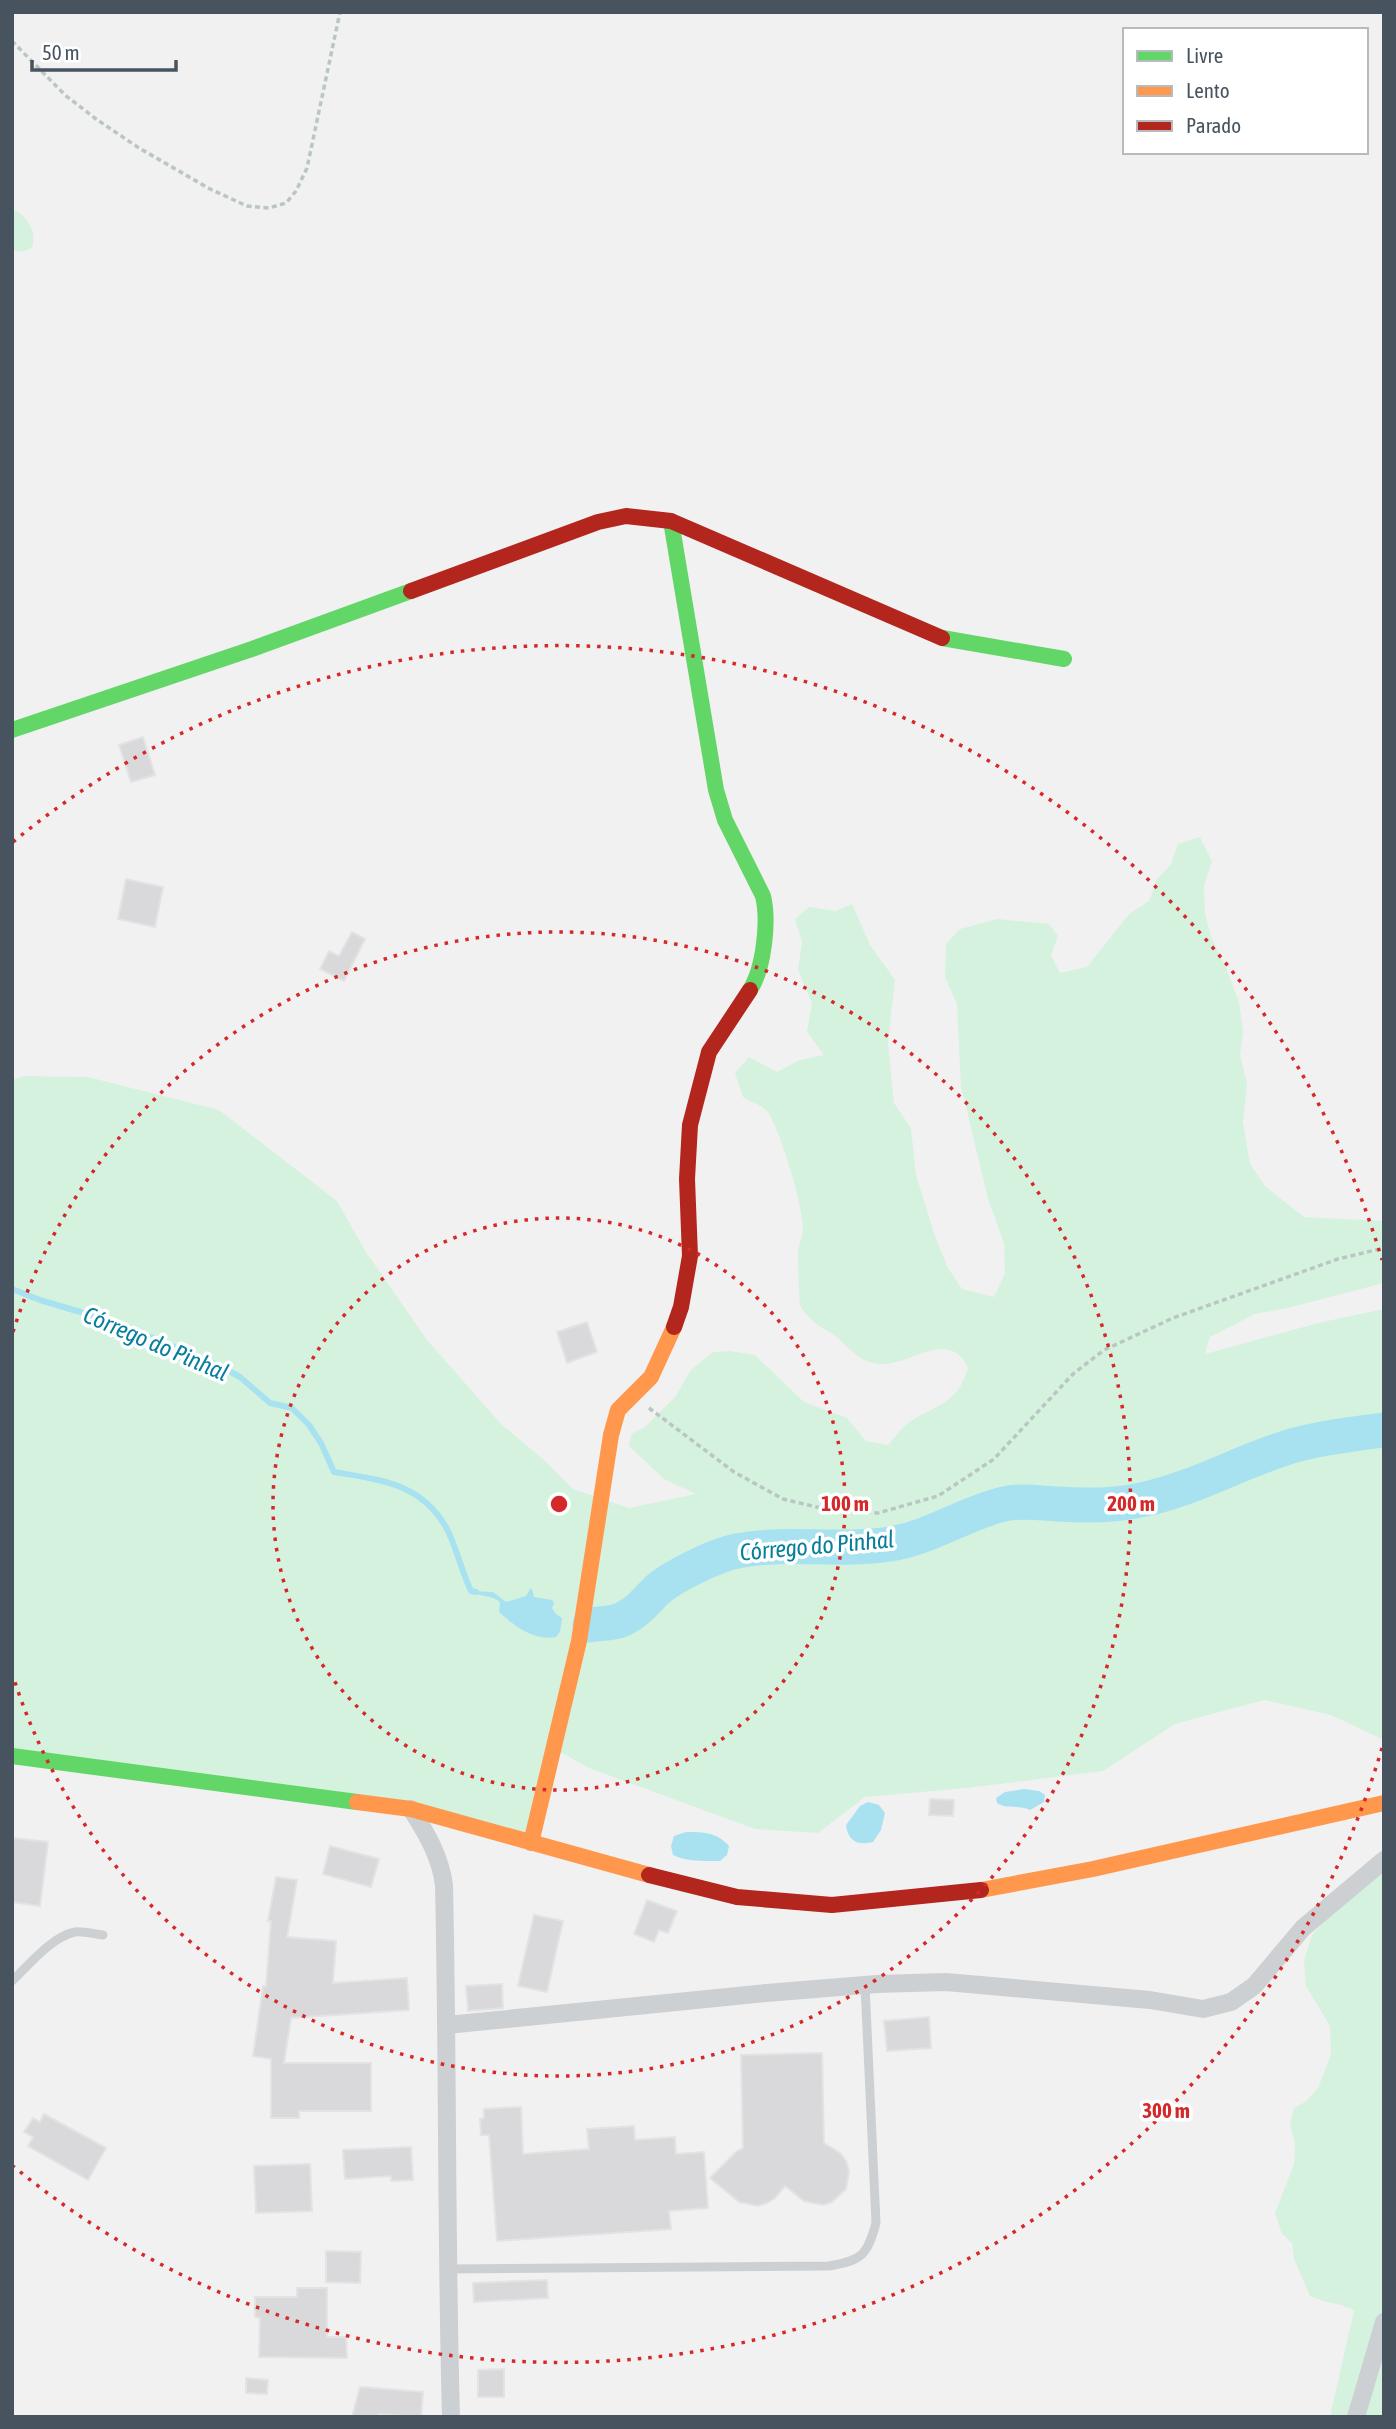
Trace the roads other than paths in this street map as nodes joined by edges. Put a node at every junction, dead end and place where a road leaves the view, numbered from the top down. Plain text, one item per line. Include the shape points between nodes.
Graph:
1 (671, 521) junction
2 (1064, 659) dead end
3 (12, 730) edge
4 (12, 1756) edge
5 (1384, 1803) edge
6 (411, 1809) junction
7 (531, 1843) junction
8 (1384, 1860) edge
9 (103, 1935) dead end
10 (12, 1981) edge
11 (865, 1985) junction
12 (447, 2025) junction
13 (447, 2269) junction
14 (1384, 2322) edge
15 (451, 2417) edge
16 (1356, 2417) edge

1 - 2 street via 936,637
1 - 3 street via 625,516 598,522 252,649
1 - 7 street via 719,804 763,896 765,935 755,982 709,1052 690,1125 690,1256 681,1307 651,1377 618,1410 611,1435 581,1629
4 - 6 street
5 - 7 street via 1031,1881 832,1905 737,1896
6 - 7 street
6 - 12 street via 441,1866
8 - 11 street via 1303,1928 1254,1986 1231,2002 1203,2009 946,1982
9 - 10 lane via 77,1931 64,1936
11 - 12 street
11 - 13 lane via 876,2223 864,2254 852,2262 829,2266
12 - 13 street
13 - 15 street
14 - 16 street

